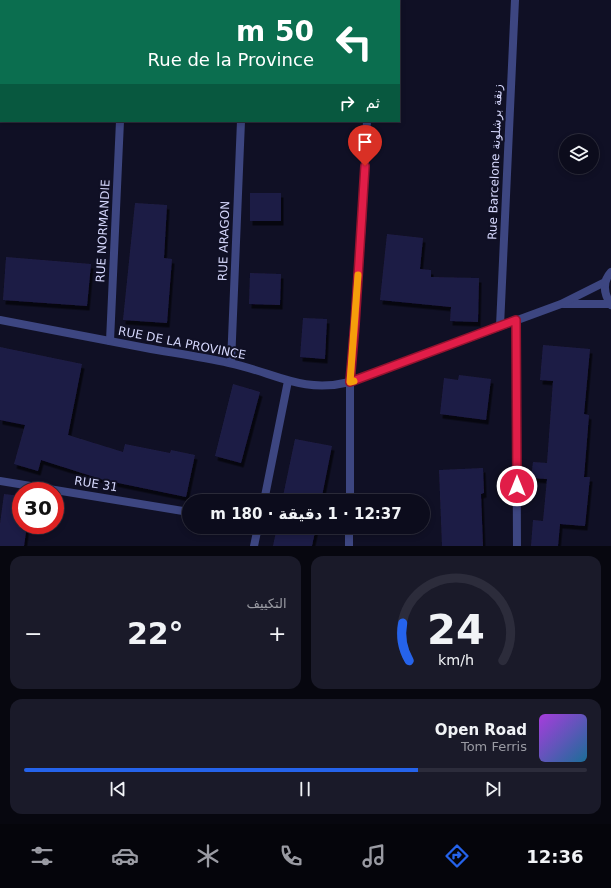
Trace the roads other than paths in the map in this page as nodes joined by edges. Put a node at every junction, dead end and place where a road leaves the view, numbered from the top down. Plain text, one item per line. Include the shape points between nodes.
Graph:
1 (514, 0) edge
2 (120, 122) edge
3 (241, 122) edge
4 (367, 122) edge
5 (611, 272) edge
6 (605, 282) junction
7 (560, 304) junction
8 (611, 305) edge
9 (0, 320) edge
10 (516, 320) junction
11 (500, 326) junction
12 (110, 341) junction
13 (231, 363) junction
14 (288, 381) junction
15 (350, 382) junction
16 (0, 481) edge
17 (265, 494) edge
18 (350, 494) edge
19 (182, 511) edge
20 (257, 534) edge
21 (350, 534) edge
22 (254, 546) edge
23 (350, 546) edge
24 (517, 546) edge

1 - 11 street, Rue Barcelone زنقة برشلونة
2 - 12 street, RUE NORMANDIE
3 - 13 street, RUE ARAGON
4 - 15 street via 362,230
5 - 6 street
6 - 7 street, RUE DE LA PROVINCE
6 - 8 street via 605,291
7 - 8 street, RUE DE LA PROVINCE
7 - 10 street, RUE DE LA PROVINCE
9 - 12 street, RUE DE LA PROVINCE
10 - 11 street, RUE DE LA PROVINCE
10 - 24 street
11 - 15 street, RUE DE LA PROVINCE
12 - 13 street, RUE DE LA PROVINCE
13 - 14 street, RUE DE LA PROVINCE
14 - 15 street, RUE DE LA PROVINCE via 320,387
14 - 17 street
15 - 18 street
16 - 19 street, RUE 31
20 - 22 street
21 - 23 street

